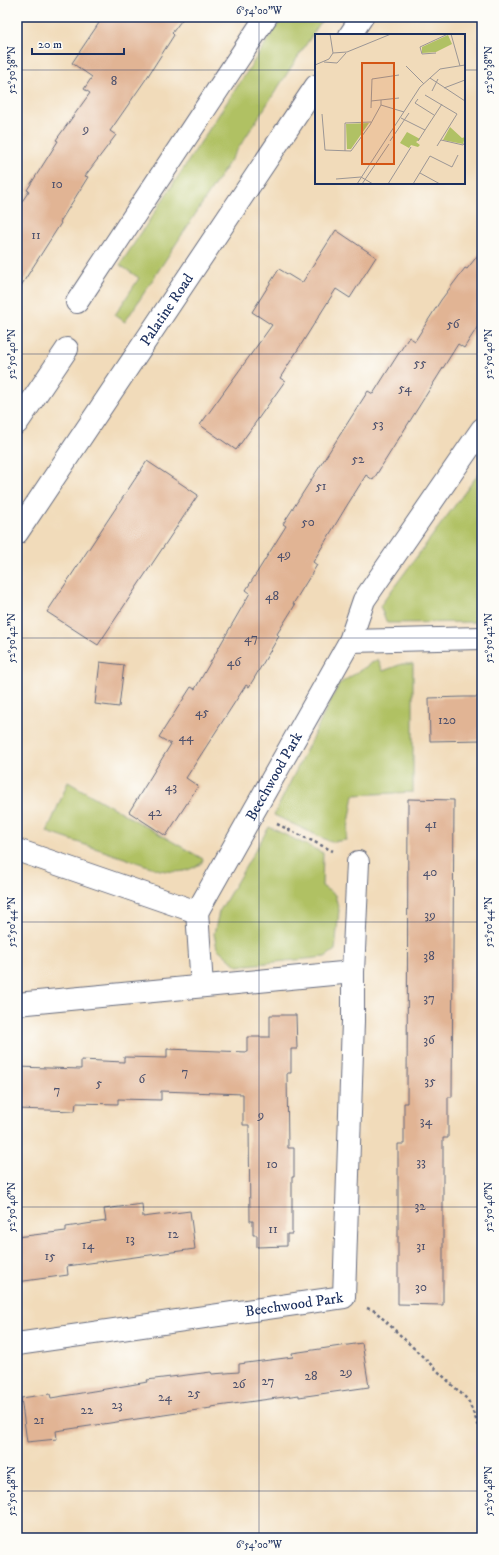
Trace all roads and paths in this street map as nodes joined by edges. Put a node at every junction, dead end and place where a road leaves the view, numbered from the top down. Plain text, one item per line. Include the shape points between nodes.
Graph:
1 (266, 17) edge
2 (362, 17) edge
3 (351, 34) edge
4 (315, 87) edge
5 (77, 302) dead end
6 (67, 349) dead end
7 (17, 423) edge
8 (482, 429) edge
9 (17, 533) edge
10 (482, 638) edge
11 (350, 641) junction
12 (253, 812) junction
13 (17, 850) edge
14 (358, 862) joint
15 (197, 912) junction
16 (353, 972) junction
17 (202, 986) junction
18 (17, 1004) edge
19 (344, 1297) junction
20 (17, 1344) edge
21 (482, 1434) edge

1 - 5 street
2 - 3 street
4 - 9 street, Palatine Road
6 - 7 street
8 - 11 street, Beechwood Park via 364,600
10 - 11 street
11 - 12 street, Beechwood Park
12 - 14 path
12 - 15 street, Beechwood Park
13 - 15 street
14 - 16 street, Beechwood Park
15 - 17 street
16 - 17 street
16 - 19 street, Beechwood Park
17 - 18 street
19 - 20 street, Beechwood Park
19 - 21 path via 375,1311 468,1400

